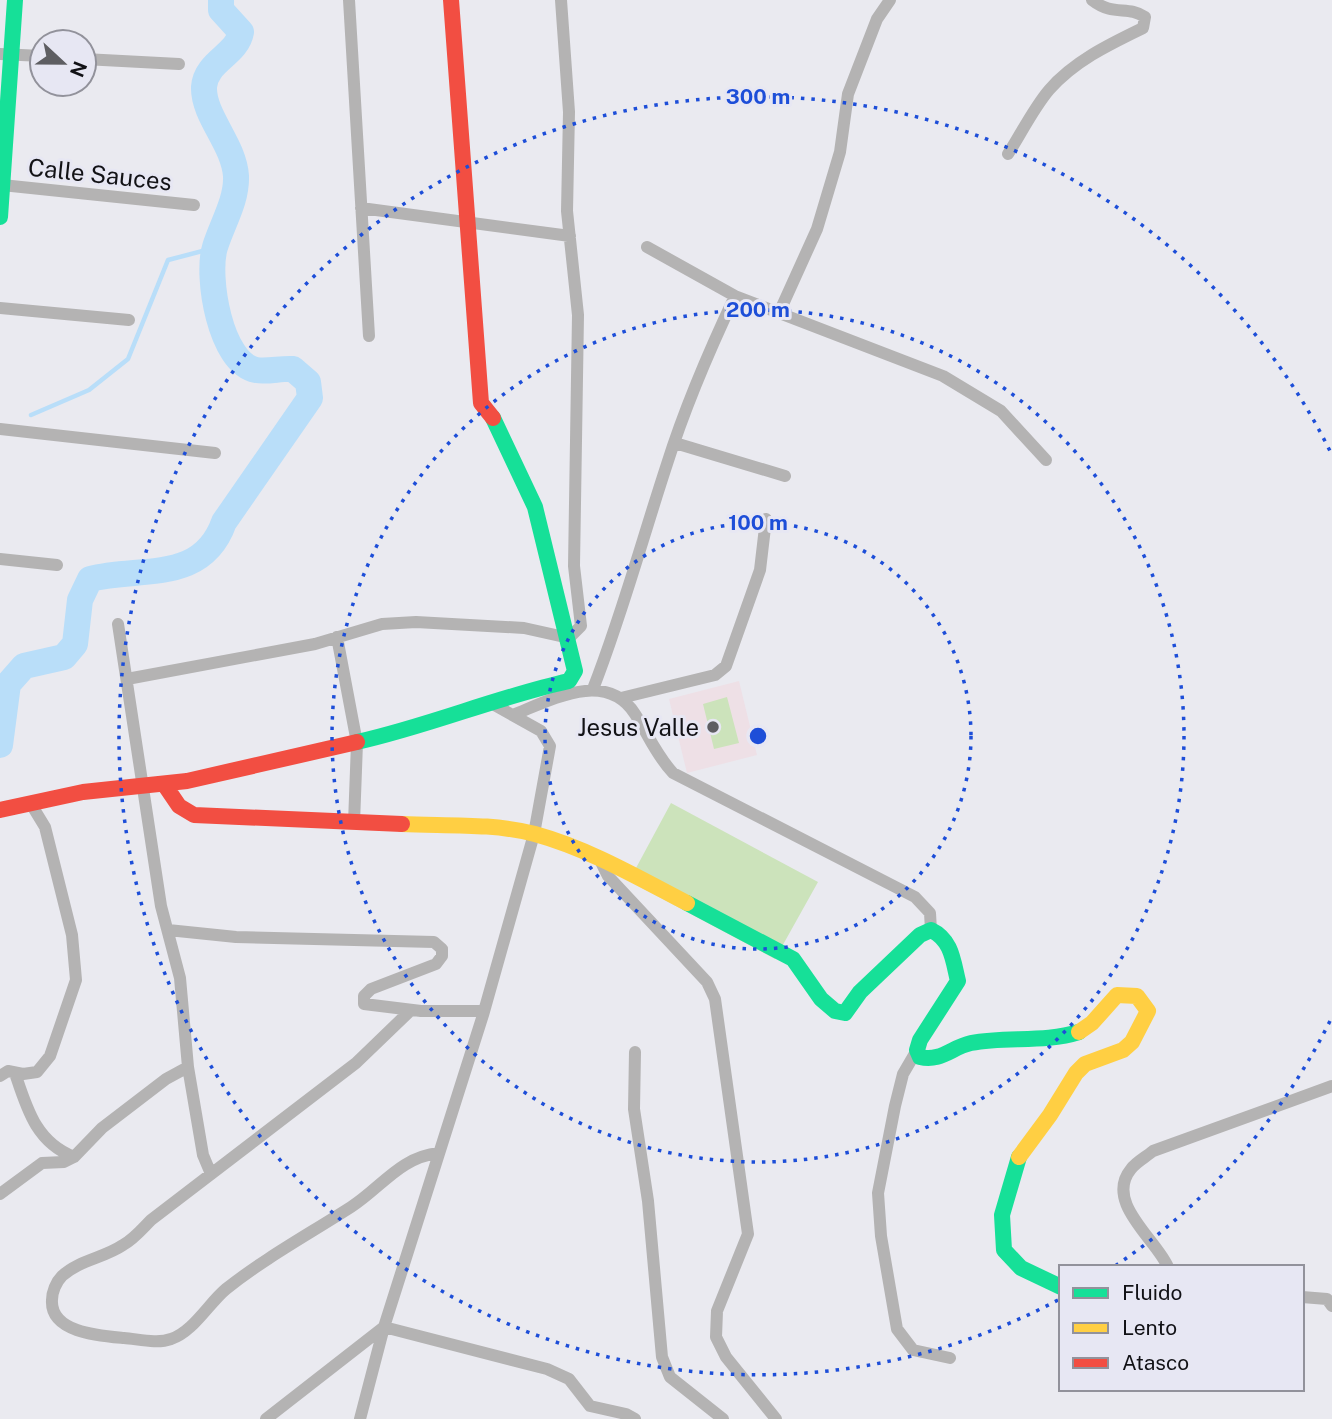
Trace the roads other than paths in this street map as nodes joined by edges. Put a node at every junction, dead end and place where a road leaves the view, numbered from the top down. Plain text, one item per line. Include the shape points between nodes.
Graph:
1 (15, 0) edge
2 (349, 0) edge
3 (451, 0) edge
4 (561, 0) edge
5 (890, 0) edge
6 (1092, 0) edge
7 (5, 54) edge
8 (28, 55) edge
9 (98, 59) edge
10 (179, 64) dead end
11 (1008, 154) dead end
12 (2, 181) edge
13 (194, 205) dead end
14 (361, 208) junction
15 (0, 217) edge
16 (467, 222) junction
17 (570, 236) junction
18 (647, 247) dead end
19 (735, 296) junction
20 (0, 308) edge
21 (779, 313) junction
22 (129, 320) dead end
23 (369, 336) dead end
24 (0, 429) edge
25 (675, 443) junction
26 (215, 453) dead end
27 (1046, 460) dead end
28 (785, 476) dead end
29 (766, 519) dead end
30 (0, 559) edge
31 (57, 565) dead end
32 (118, 624) dead end
33 (337, 638) junction
34 (569, 638) junction
35 (127, 679) junction
36 (593, 689) junction
37 (621, 698) junction
38 (491, 703) junction
39 (513, 715) junction
40 (357, 743) junction
41 (164, 784) junction
42 (143, 785) junction
43 (31, 804) junction
44 (0, 810) edge
45 (354, 823) junction
46 (534, 834) junction
47 (598, 856) junction
48 (168, 930) junction
49 (931, 930) junction
50 (411, 1010) junction
51 (484, 1011) junction
52 (917, 1050) junction
53 (635, 1052) dead end
54 (188, 1067) junction
55 (15, 1073) junction
56 (0, 1076) edge
57 (1332, 1086) edge
58 (439, 1153) junction
59 (74, 1157) junction
60 (211, 1174) junction
61 (0, 1194) edge
62 (1167, 1265) edge
63 (1059, 1286) edge
64 (1304, 1297) edge
65 (1332, 1306) edge
66 (384, 1327) junction
67 (950, 1358) dead end
68 (266, 1419) edge
69 (360, 1419) edge
70 (635, 1419) edge
71 (723, 1419) edge
72 (776, 1419) edge

1 - 7 street
2 - 14 street
3 - 16 street
4 - 17 street via 569,112
5 - 21 street via 877,19 848,94 840,152 817,229
6 - 11 street via 1110,11 1136,11 1145,17 1143,28 1110,42 1059,80
7 - 8 street
7 - 12 street
9 - 10 street
12 - 13 street, Calle Sauces
12 - 15 street
14 - 16 street
14 - 23 street
16 - 17 street
16 - 34 street via 481,403 496,422 535,507
17 - 34 street via 578,315 574,566 582,611 581,626
18 - 19 street
19 - 21 street
19 - 25 street
20 - 22 street
21 - 27 street via 943,376 1001,411
24 - 26 street
25 - 28 street
25 - 36 street via 620,621
29 - 37 street via 760,570 726,666 715,675
30 - 31 street
32 - 35 street
33 - 34 street via 382,624 416,621 524,628
33 - 35 street
33 - 40 street
34 - 38 street via 575,671 569,681
35 - 42 street
36 - 37 street
36 - 39 street via 566,694
37 - 49 street via 673,773 915,897 930,913
38 - 39 street
38 - 40 street
39 - 46 street via 541,731 550,746
40 - 41 street
40 - 45 street
41 - 42 street
41 - 45 street via 179,806 194,814
42 - 43 street
42 - 48 street
43 - 44 street
43 - 55 street via 49,840 72,935 76,980 50,1056 37,1072
45 - 46 street
46 - 47 street
46 - 51 street
47 - 49 street via 793,959 826,1008 836,1012 845,1013 869,983
47 - 72 street via 608,876 707,982 715,999 748,1221 748,1234 717,1311 716,1337 726,1357
48 - 50 street via 236,937 434,942 442,949 436,964 371,989 364,996 364,1004 374,1007
48 - 54 street via 180,978
49 - 52 street via 948,941 958,981
50 - 51 street
50 - 60 street via 356,1063
51 - 58 street
52 - 63 street via 920,1057 939,1060 958,1046 972,1043 1072,1035 1093,1025 1111,999 1124,993 1144,1001 1148,1012 1138,1038 1117,1054 1077,1072 1020,1156 1002,1214 1003,1249 1011,1260
52 - 67 street via 903,1074 890,1131 878,1193 881,1236 897,1329 913,1350
53 - 71 street via 634,1109 648,1201 662,1357 670,1377
54 - 59 street via 102,1128
54 - 60 street via 203,1155
55 - 56 street
55 - 59 street via 27,1108 50,1146
57 - 62 street via 1153,1151 1131,1169 1123,1183 1127,1203
58 - 60 street via 402,1164 354,1205 225,1290 173,1339 97,1336 57,1319 51,1308 52,1294 60,1278 122,1246
58 - 66 street
59 - 61 street via 42,1163
64 - 65 street via 1326,1299
66 - 68 street
66 - 69 street
66 - 70 street via 547,1369 569,1379 590,1406

